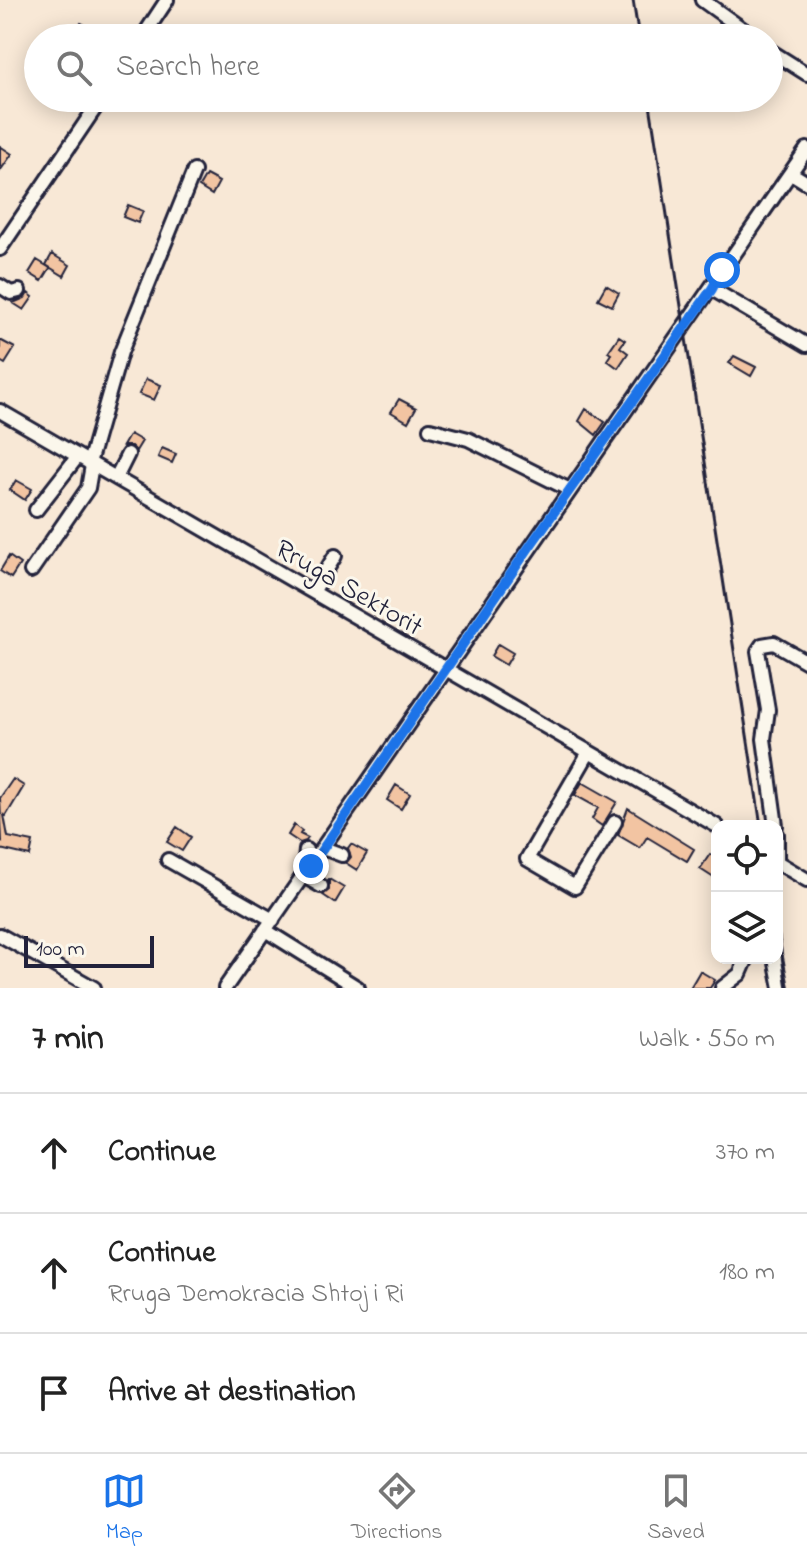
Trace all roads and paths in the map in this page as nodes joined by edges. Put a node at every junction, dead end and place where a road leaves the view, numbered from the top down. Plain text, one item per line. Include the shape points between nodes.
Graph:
1 (167, 0) edge
2 (702, 0) edge
3 (151, 24) edge
4 (735, 24) edge
5 (783, 59) edge
6 (807, 74) edge
7 (93, 112) edge
8 (807, 149) edge
9 (194, 171) dead end
10 (791, 173) junction
11 (807, 183) edge
12 (0, 249) edge
13 (0, 286) edge
14 (712, 289) junction
15 (19, 291) dead end
16 (807, 345) edge
17 (0, 411) edge
18 (430, 429) dead end
19 (129, 454) dead end
20 (86, 461) junction
21 (116, 478) junction
22 (570, 490) junction
23 (36, 510) dead end
24 (335, 556) dead end
25 (31, 571) dead end
26 (313, 592) junction
27 (807, 662) edge
28 (446, 669) junction
29 (589, 752) junction
30 (775, 820) edge
31 (615, 822) dead end
32 (711, 823) edge
33 (323, 848) junction
34 (306, 850) dead end
35 (342, 855) dead end
36 (168, 860) dead end
37 (783, 866) edge
38 (307, 871) junction
39 (807, 880) edge
40 (321, 886) dead end
41 (269, 925) junction
42 (1, 938) edge
43 (744, 964) edge
44 (776, 964) edge
45 (94, 988) edge
46 (225, 988) edge
47 (358, 988) edge
48 (722, 988) edge
49 (781, 988) edge

1 - 3 street
2 - 4 street
5 - 6 street
7 - 12 street
8 - 10 street
9 - 20 street via 121,352
10 - 11 street
10 - 14 street
13 - 15 street
14 - 16 street
14 - 22 street
17 - 20 street, Rruga Sektorit
18 - 22 street via 468,439
19 - 21 street
20 - 21 street, Rruga Sektorit
20 - 23 street
20 - 25 street via 88,488
21 - 26 street, Rruga Sektorit
22 - 28 street
24 - 26 street
26 - 28 street, Rruga Sektorit
27 - 30 street via 774,643 758,651
28 - 29 street, Rruga Sektorit
28 - 33 street
29 - 31 street via 527,859 575,887
29 - 32 street, Rruga Sektorit
33 - 35 street
33 - 38 street
34 - 38 street
36 - 41 street
37 - 39 street
38 - 40 street
38 - 41 street
41 - 46 street
41 - 47 street
42 - 45 street
43 - 48 street
44 - 49 street

